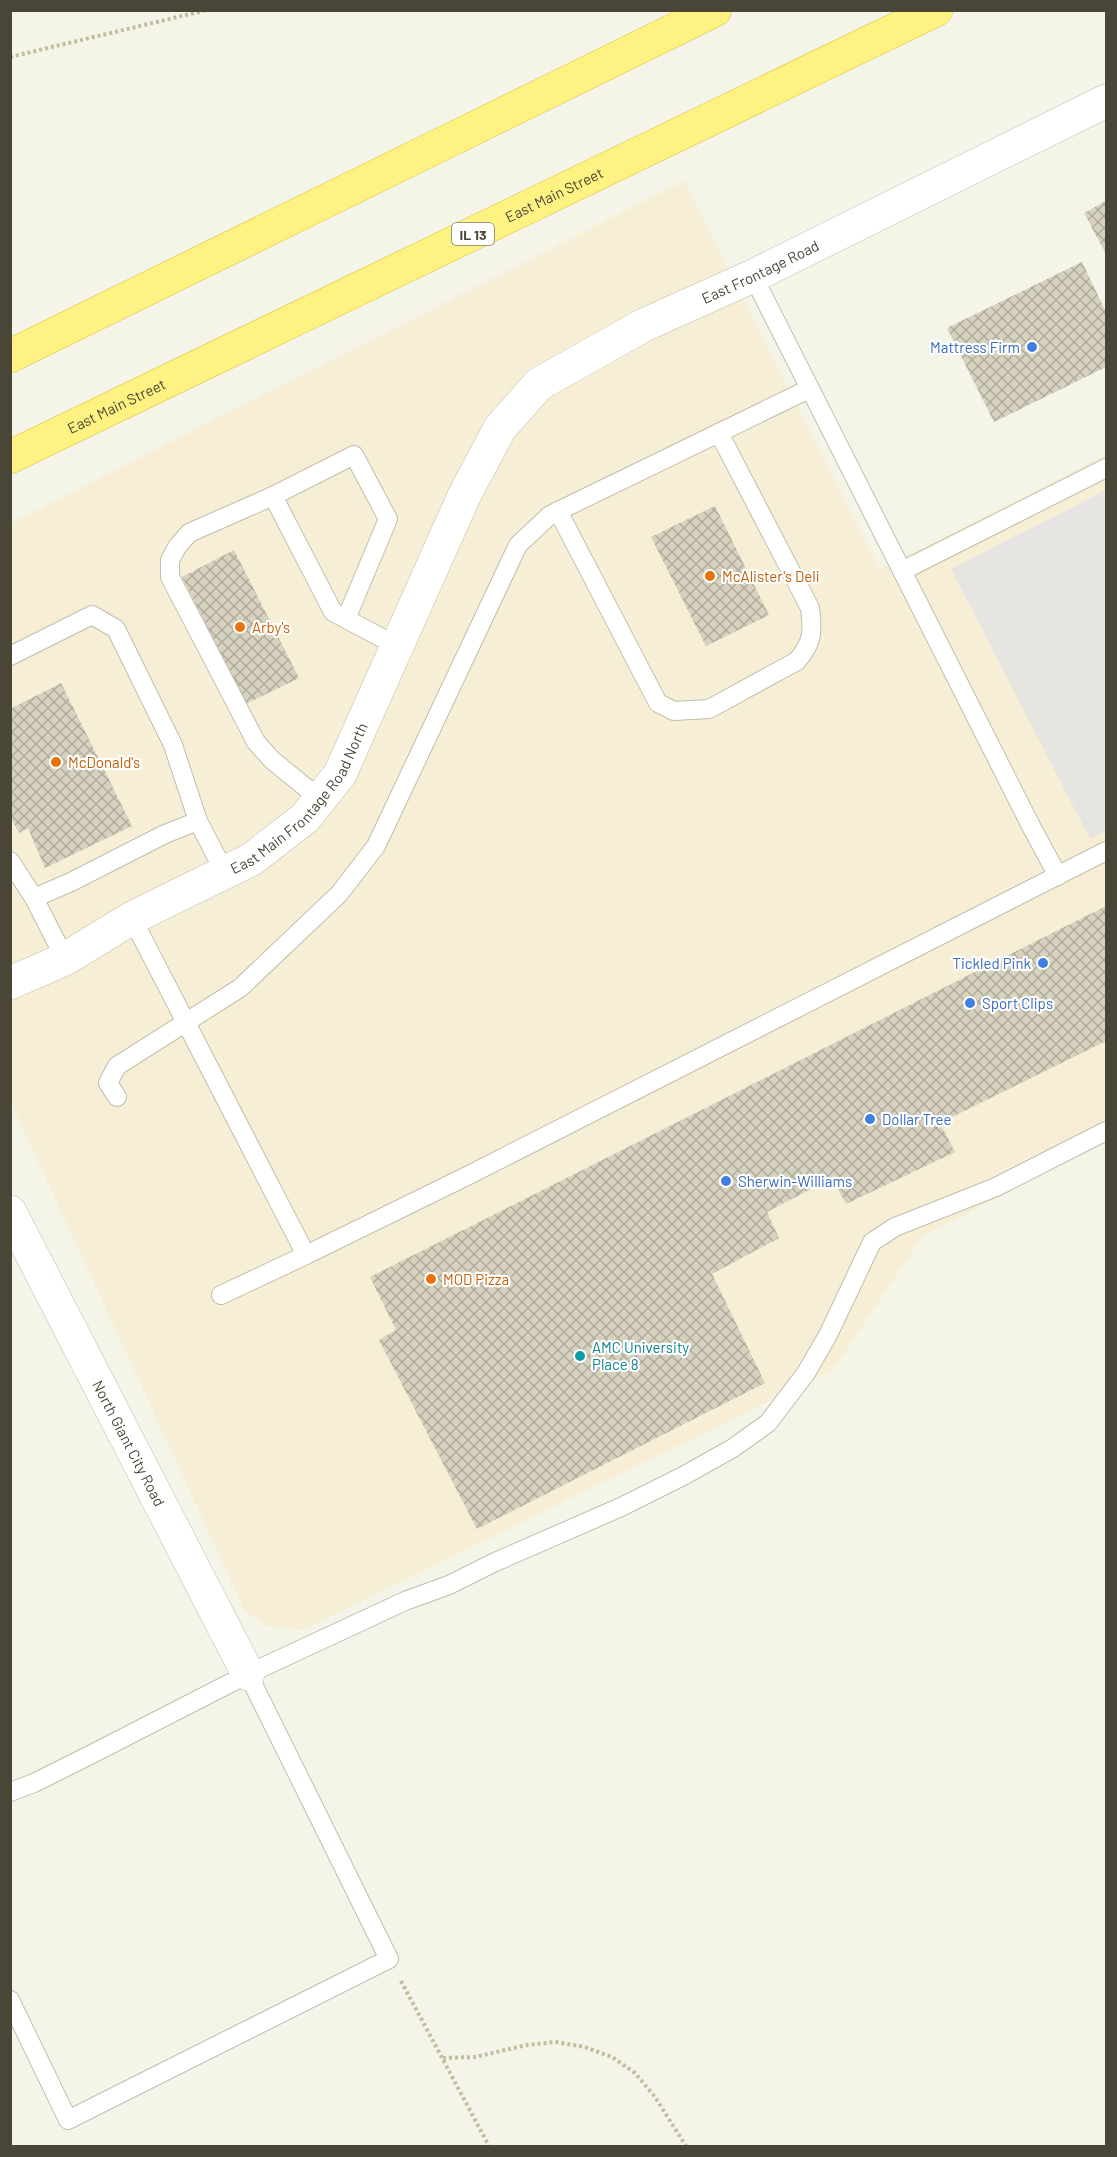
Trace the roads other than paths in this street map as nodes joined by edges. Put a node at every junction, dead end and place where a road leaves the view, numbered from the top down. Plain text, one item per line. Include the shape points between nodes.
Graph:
1 (716, 10) edge
2 (936, 10) edge
3 (1107, 101) edge
4 (753, 276) junction
5 (10, 356) edge
6 (809, 389) junction
7 (719, 433) junction
8 (10, 457) edge
9 (1107, 468) edge
10 (273, 496) junction
11 (464, 496) joint
12 (558, 511) junction
13 (902, 571) junction
14 (346, 619) junction
15 (397, 646) junction
16 (10, 656) edge
17 (320, 799) junction
18 (191, 825) junction
19 (1107, 851) edge
20 (10, 861) edge
21 (225, 873) junction
22 (1058, 876) junction
23 (34, 898) junction
24 (132, 918) junction
25 (65, 959) junction
26 (10, 983) edge
27 (185, 1021) junction
28 (117, 1098) dead end
29 (1107, 1131) edge
30 (10, 1212) edge
31 (306, 1255) junction
32 (221, 1295) dead end
33 (248, 1674) junction
34 (10, 1792) edge
35 (10, 2000) edge

1 - 5 highway
2 - 8 highway, East Main Street / IL 13
3 - 4 street, East Frontage Road
4 - 6 lane
4 - 11 street, East Frontage Road via 644,325 539,384 500,428
6 - 7 lane
6 - 13 lane
7 - 12 lane
7 - 12 lane via 810,608 813,629 806,650 797,661 710,709 674,711 658,703
9 - 13 lane
10 - 14 lane via 333,612
10 - 14 lane via 354,455 388,519
10 - 17 lane via 189,533 170,560 170,577 256,742
11 - 15 street, East Main Frontage Road North
12 - 27 lane via 518,545 376,846 339,894 240,988
13 - 22 lane
14 - 15 lane
15 - 17 street, East Main Frontage Road North via 340,774
16 - 18 lane via 92,615 116,629 173,745
17 - 21 street, East Main Frontage Road North via 305,818 252,859
18 - 21 lane
18 - 23 lane
19 - 22 lane
20 - 23 lane
21 - 24 street, East Main Frontage Road North
22 - 31 lane
23 - 25 lane
24 - 25 street, East Main Frontage Road North
24 - 27 lane
25 - 26 street, East Main Frontage Road North
27 - 28 lane via 117,1066 108,1083
27 - 31 lane
29 - 33 lane via 996,1187 895,1227 872,1242 806,1373 768,1423 733,1448 621,1506
30 - 33 street, North Giant City Road
31 - 32 lane
33 - 34 lane
33 - 35 lane via 389,1959 68,2120

